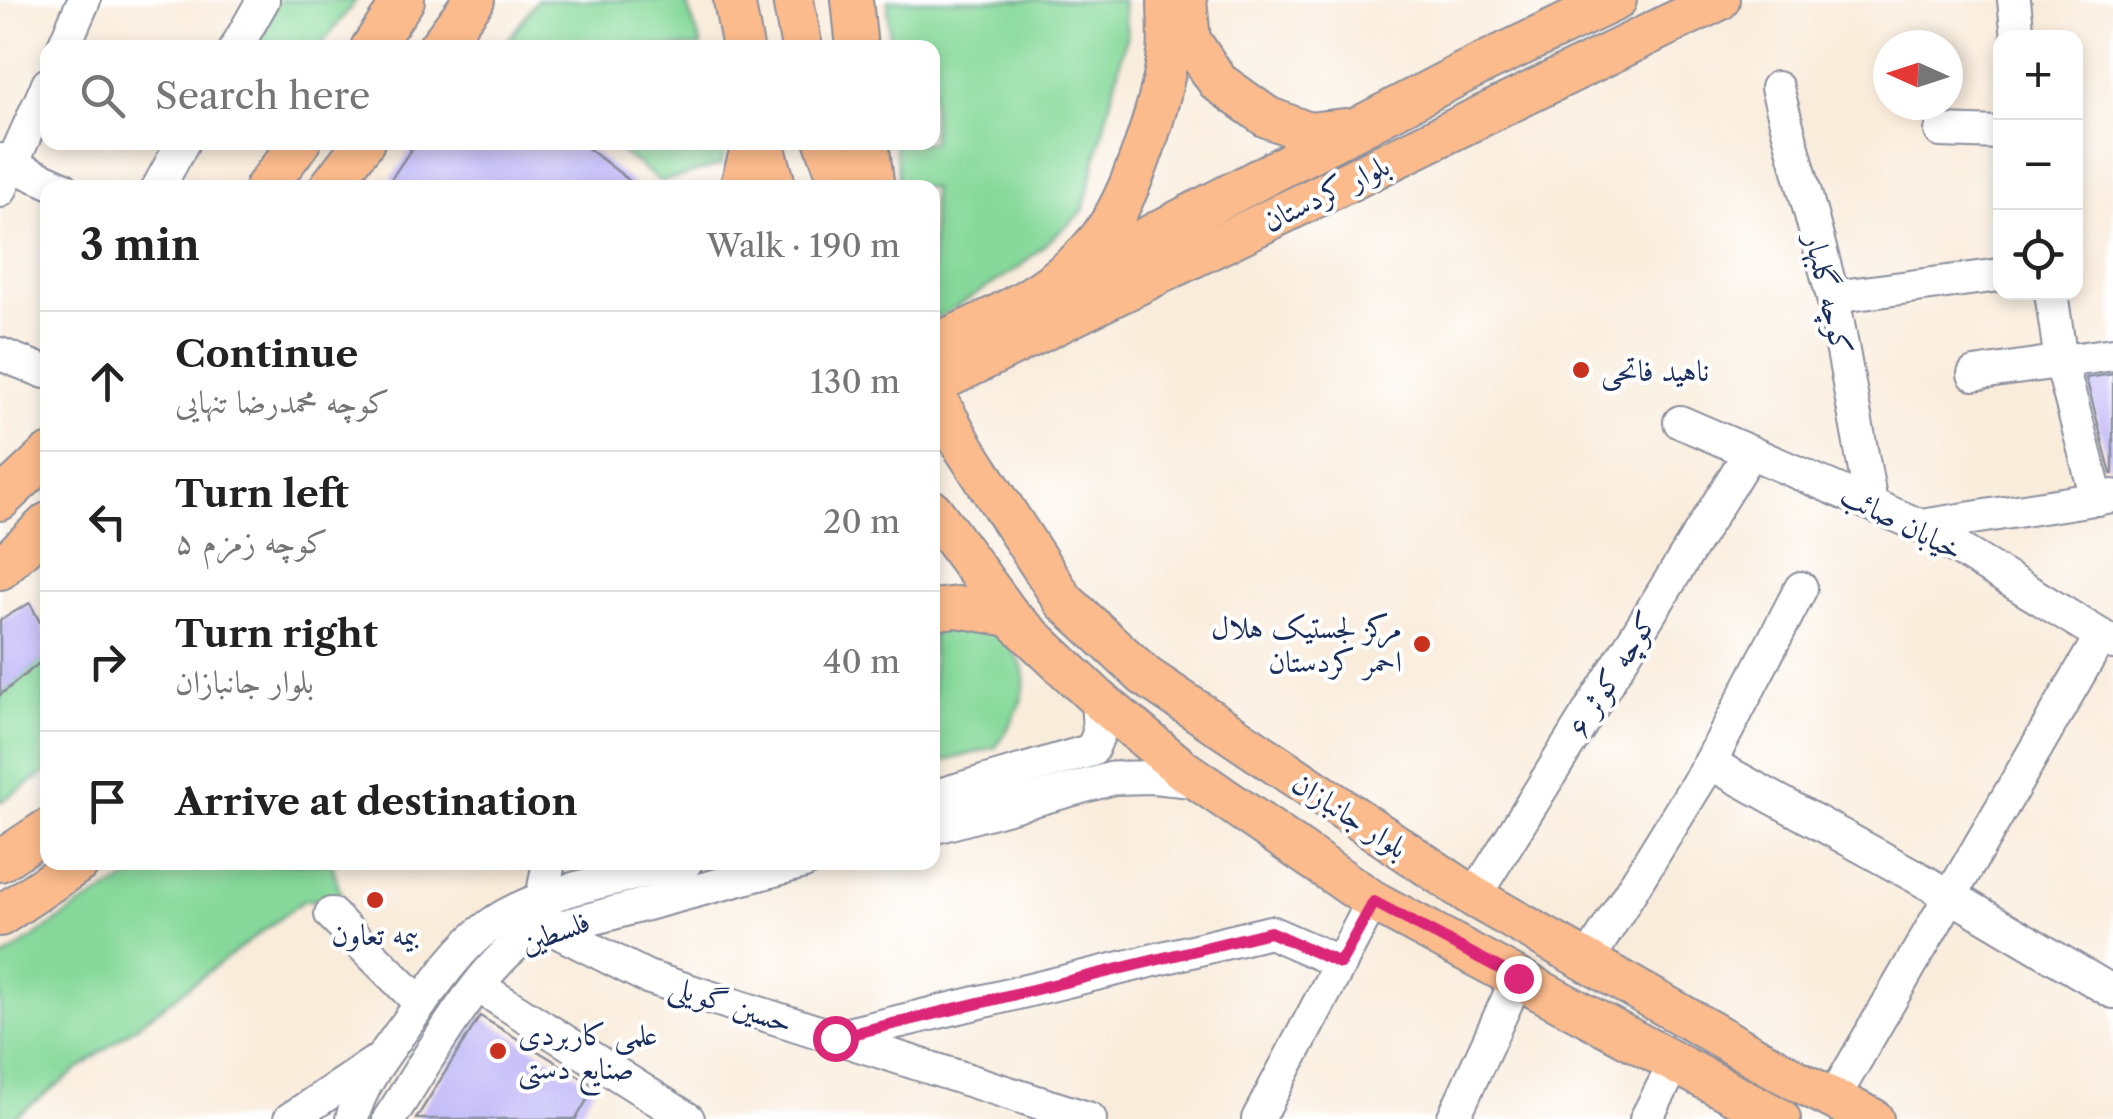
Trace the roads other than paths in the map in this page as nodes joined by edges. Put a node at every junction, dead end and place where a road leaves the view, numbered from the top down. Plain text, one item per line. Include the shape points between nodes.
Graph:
1 (84, 0) edge
2 (262, 0) edge
3 (404, 0) edge
4 (474, 0) edge
5 (734, 0) edge
6 (793, 0) edge
7 (852, 0) edge
8 (1168, 0) edge
9 (1186, 0) edge
10 (1616, 0) edge
11 (1719, 0) edge
12 (2014, 0) edge
13 (2017, 30) edge
14 (66, 40) edge
15 (240, 40) edge
16 (376, 40) edge
17 (444, 40) edge
18 (742, 40) edge
19 (800, 40) edge
20 (856, 40) edge
21 (1465, 72) junction
22 (1777, 88) dead end
23 (40, 100) edge
24 (1486, 114) junction
25 (1356, 128) junction
26 (1941, 131) dead end
27 (1993, 133) edge
28 (179, 150) edge
29 (294, 150) edge
30 (358, 150) edge
31 (750, 150) edge
32 (765, 150) edge
33 (827, 150) edge
34 (869, 150) edge
35 (4, 172) edge
36 (162, 180) edge
37 (271, 180) edge
38 (335, 180) edge
39 (742, 180) edge
40 (774, 180) edge
41 (839, 180) edge
42 (873, 180) edge
43 (40, 182) edge
44 (1993, 276) edge
45 (1032, 297) junction
46 (1833, 297) junction
47 (2053, 300) edge
48 (940, 340) edge
49 (0, 354) edge
50 (2113, 354) edge
51 (2061, 362) junction
52 (40, 370) edge
53 (1974, 374) dead end
54 (940, 384) edge
55 (940, 403) edge
56 (1680, 422) dead end
57 (1750, 452) junction
58 (40, 462) edge
59 (2105, 498) edge
60 (0, 500) edge
61 (1871, 503) junction
62 (940, 521) edge
63 (1922, 526) junction
64 (40, 531) edge
65 (0, 569) edge
66 (1802, 588) dead end
67 (940, 609) edge
68 (1010, 616) junction
69 (2107, 640) edge
70 (1097, 698) junction
71 (1710, 762) junction
72 (1202, 782) junction
73 (940, 795) edge
74 (940, 826) edge
75 (40, 834) edge
76 (0, 861) edge
77 (68, 870) edge
78 (548, 870) edge
79 (664, 870) edge
80 (764, 870) edge
81 (1951, 896) junction
82 (1474, 897) junction
83 (1374, 902) junction
84 (546, 913) junction
85 (331, 914) dead end
86 (0, 916) edge
87 (1587, 962) junction
88 (1340, 963) junction
89 (1518, 978) junction
90 (478, 986) junction
91 (2113, 992) edge
92 (421, 1004) junction
93 (835, 1038) junction
94 (382, 1057) junction
95 (1675, 1063) junction
96 (1832, 1099) junction
97 (1072, 1116) edge
98 (290, 1119) edge
99 (352, 1119) edge
100 (389, 1119) edge
101 (688, 1119) edge
102 (1258, 1119) edge
103 (1453, 1119) edge
104 (1646, 1119) edge
105 (1780, 1119) edge
106 (1873, 1119) edge

1 - 14 street
2 - 15 street
3 - 16 main road
4 - 17 main road
5 - 18 main road
6 - 19 main road
7 - 20 main road
8 - 45 main road, بلوار کردستان via 1168,53 1128,188 1100,238
9 - 25 main road via 1190,40 1218,82 1267,117 1309,133
10 - 21 main road, بلوار کردستان
11 - 24 main road, بلوار کردستان
12 - 13 street
21 - 24 main road
21 - 25 main road, بلوار کردستان
22 - 46 street, کوچه گلبهار
23 - 35 street
24 - 54 main road, بلوار کردستان
25 - 45 main road, بلوار کردستان
26 - 27 street
28 - 36 street
29 - 37 main road
30 - 38 main road
31 - 39 main road
32 - 40 main road
33 - 41 main road
34 - 42 main road
35 - 43 street
44 - 46 street
45 - 48 main road, بلوار کردستان
46 - 61 street, کوچه گلبهار
47 - 51 street
49 - 52 street
50 - 51 street
51 - 53 street
51 - 59 street
55 - 82 main road, بلوار جانبازان via 1064,602 1145,676
56 - 57 street, خیابان صائب
57 - 61 street, خیابان صائب
57 - 82 street, کوچه کوثر ۶
58 - 60 main road
59 - 63 street
61 - 63 street, خیابان صائب
62 - 68 main road, بلوار جانبازان
63 - 69 street, خیابان صائب
64 - 65 main road
66 - 71 street
67 - 68 main road
68 - 70 main road, بلوار جانبازان
69 - 81 street
70 - 72 main road, بلوار جانبازان
70 - 73 street via 1099,734 1092,750
71 - 81 street
71 - 87 street
72 - 74 street via 1114,778
72 - 83 main road, بلوار جانبازان
75 - 76 main road
77 - 86 main road
78 - 84 street
79 - 84 street, فلسطین
80 - 84 street, فلسطین
81 - 91 street
81 - 96 street
82 - 87 main road, بلوار جانبازان
83 - 88 street
83 - 89 main road, بلوار جانبازان
84 - 90 street, فلسطین
84 - 92 street, فلسطین via 514,910 486,928
84 - 93 street, حسین گویلی via 647,977
85 - 92 street
87 - 96 main road, بلوار جانبازان
88 - 93 street via 1270,932
88 - 102 street
89 - 95 main road, بلوار جانبازان
89 - 103 street
90 - 100 street, فلسطین
90 - 101 street
92 - 94 street, فلسطین
93 - 97 street, حسین گویلی
94 - 98 street
94 - 99 street, فلسطین
95 - 104 street
95 - 105 main road, بلوار جانبازان
96 - 106 main road, بلوار جانبازان

